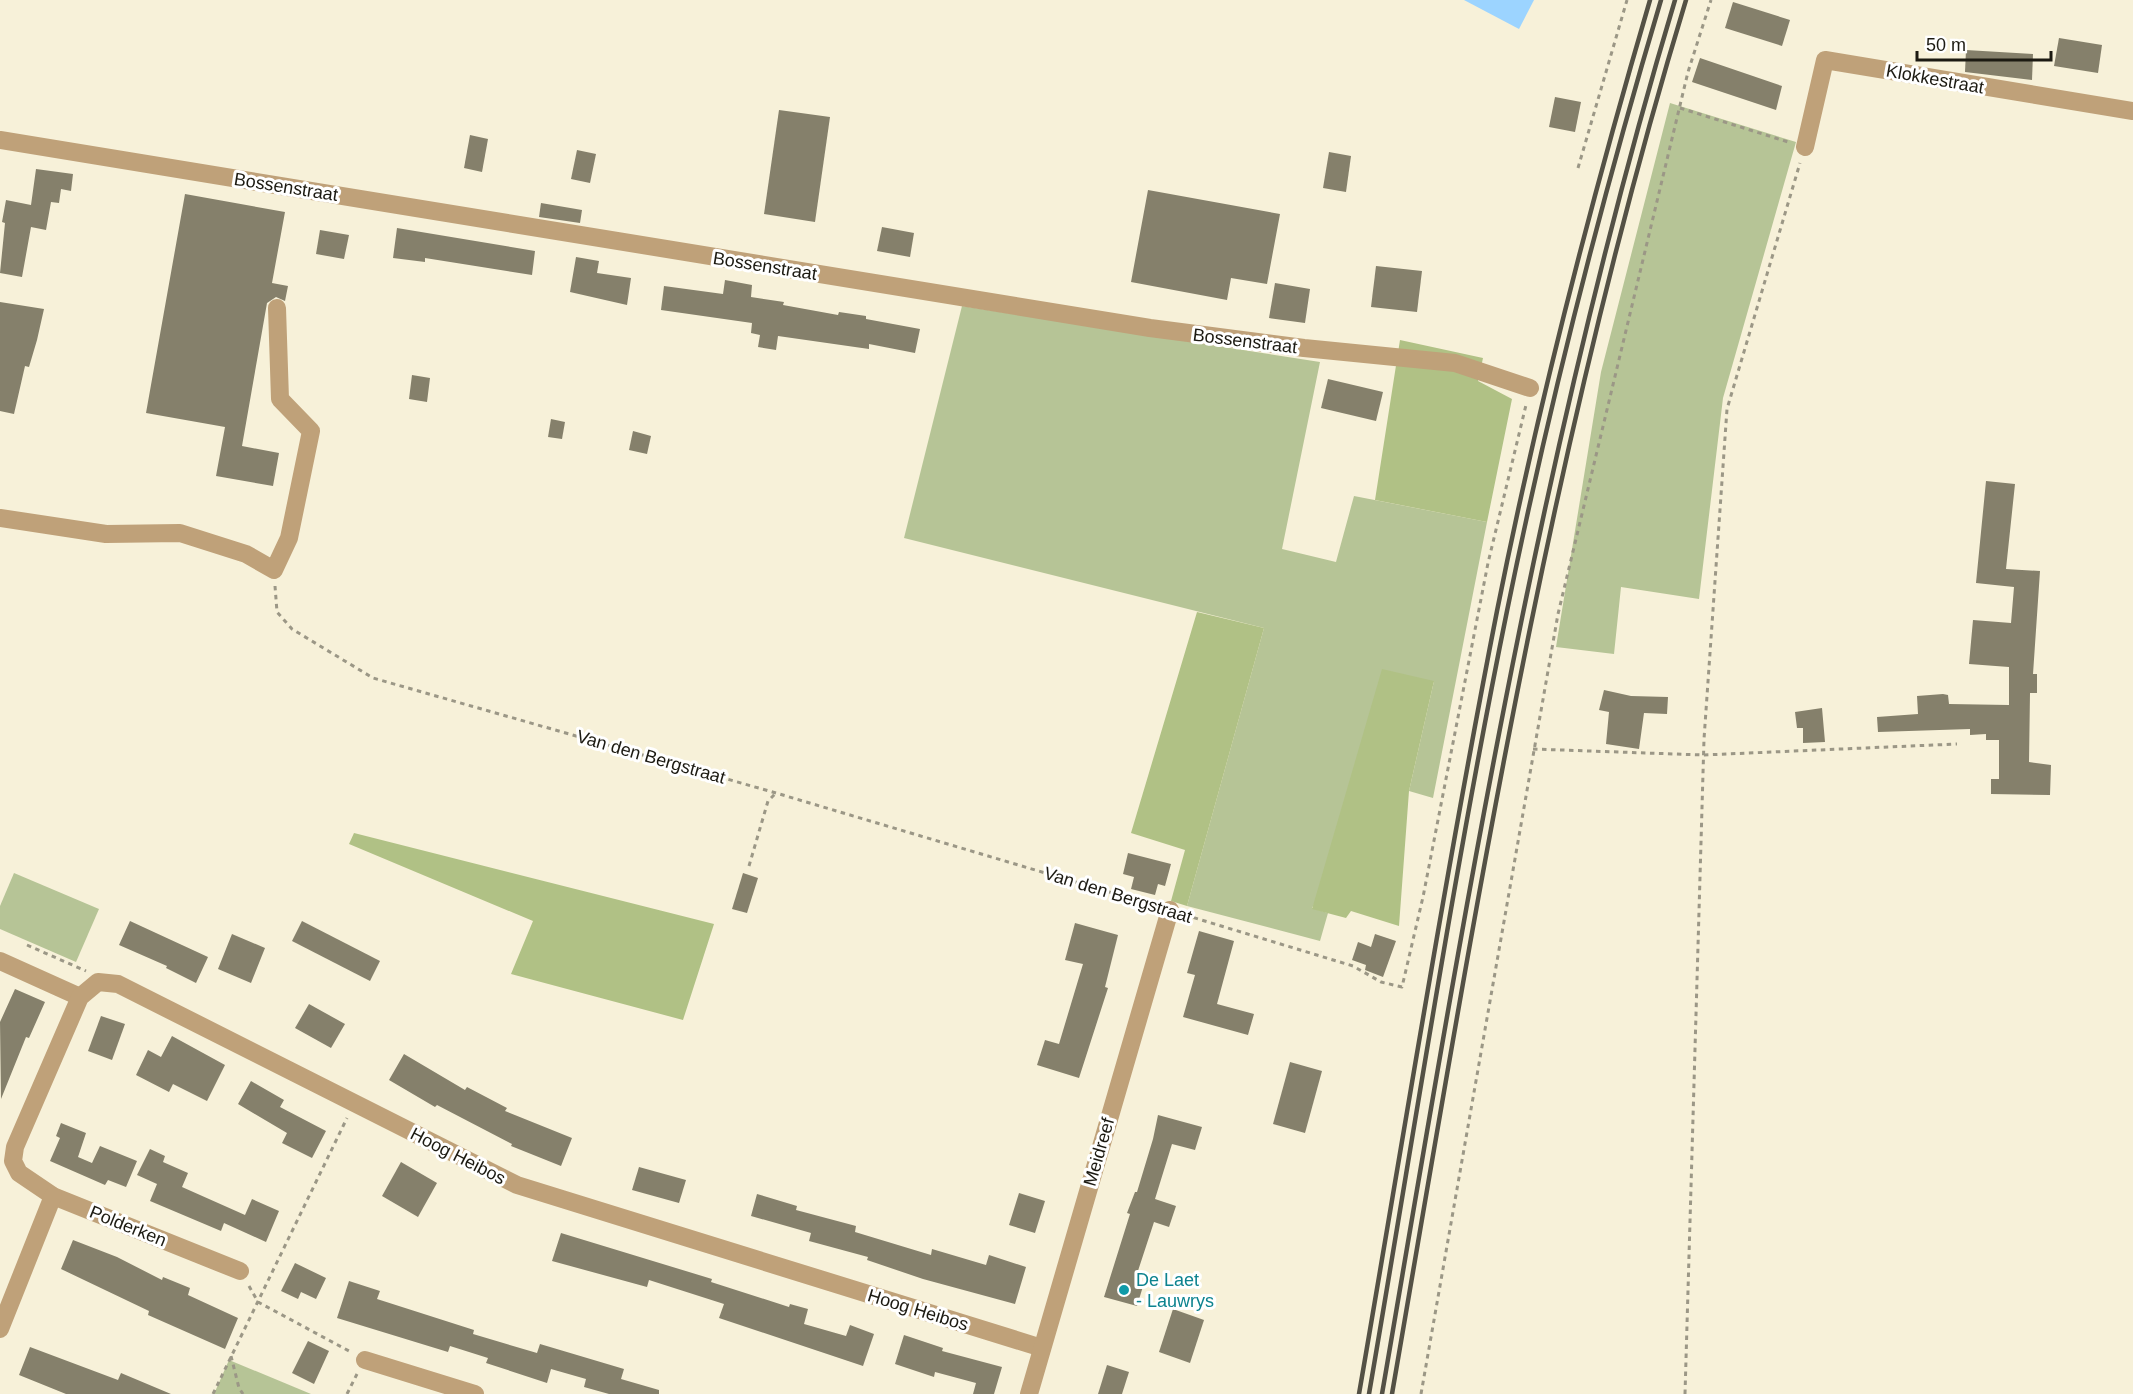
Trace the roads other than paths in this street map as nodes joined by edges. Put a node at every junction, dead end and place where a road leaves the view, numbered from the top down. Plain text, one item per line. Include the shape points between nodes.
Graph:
1 (2133, 111) edge
2 (0, 140) edge
3 (1805, 147) road end
4 (277, 308) dead end
5 (1530, 388) road end
6 (0, 518) edge
7 (1170, 910) road end
8 (0, 961) edge
9 (80, 998) junction
10 (53, 1196) junction
11 (240, 1271) road end
12 (0, 1329) edge
13 (1042, 1348) junction
14 (365, 1360) road end
15 (475, 1394) edge
16 (1029, 1394) edge

1 - 3 street, Klokkestraat via 1824,60
2 - 5 street, Bossenstraat via 1150,328 1455,363
4 - 6 street via 280,399 311,431 289,538 274,570 246,554 180,533 106,534
7 - 13 street, Meidreef
8 - 9 street
9 - 10 street, Polderken via 15,1147 13,1161 20,1173
9 - 13 street, Hoog Heibos via 98,982 118,984 517,1185
10 - 11 street, Polderken
10 - 12 street
13 - 16 street, Meidreef
14 - 15 street

